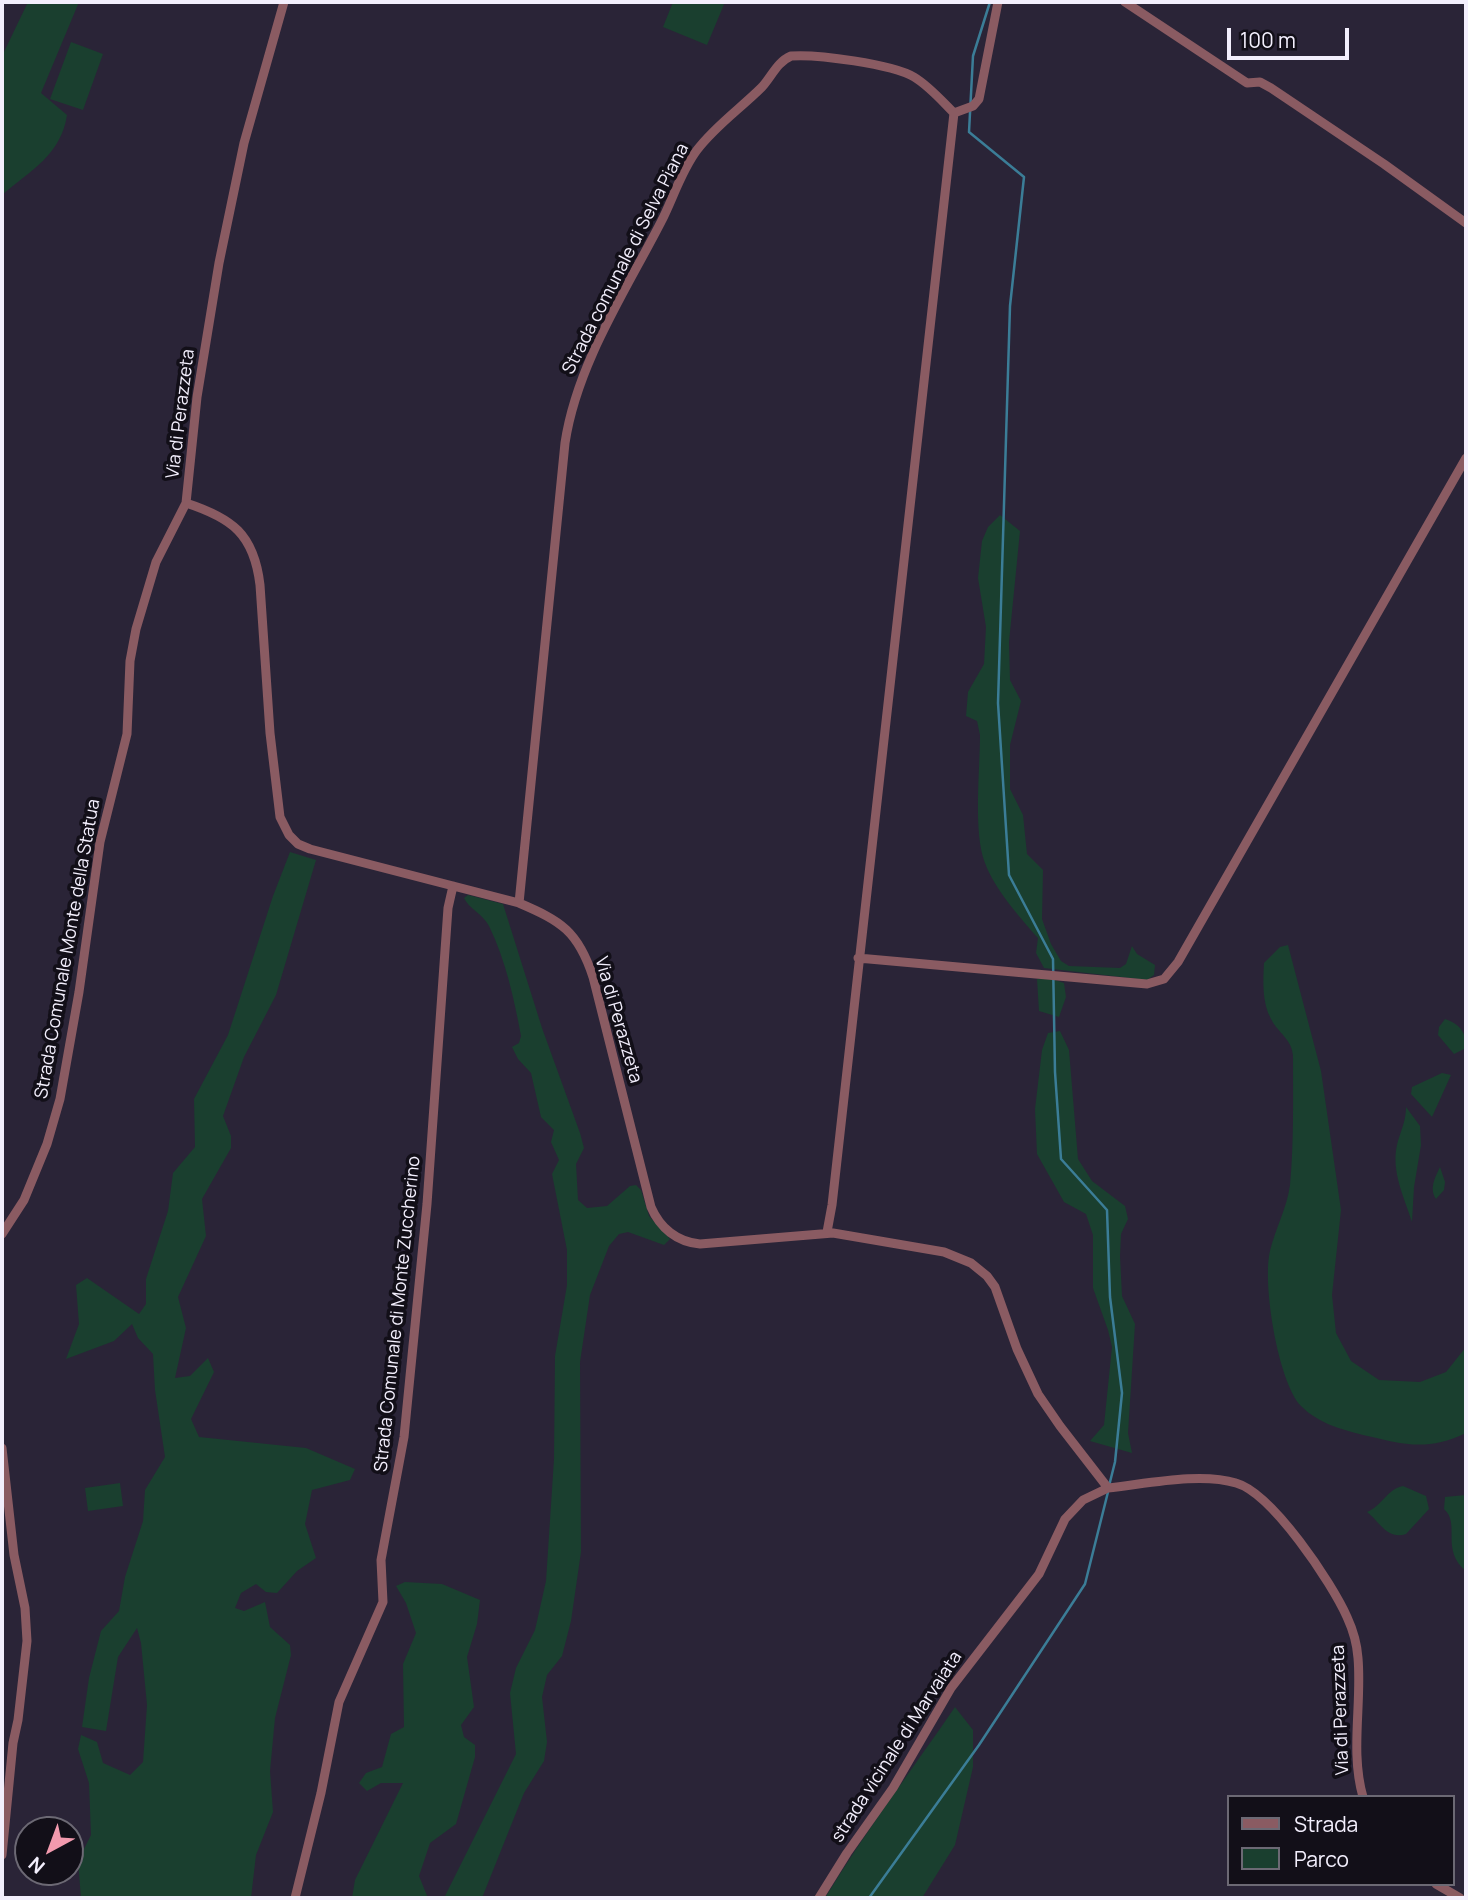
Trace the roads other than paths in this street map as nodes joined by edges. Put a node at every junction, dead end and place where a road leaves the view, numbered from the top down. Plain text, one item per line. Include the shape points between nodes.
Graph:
1 (284, 2) edge
2 (998, 2) edge
3 (1125, 2) edge
4 (954, 113) junction
5 (1466, 223) edge
6 (1466, 457) edge
7 (186, 503) junction
8 (453, 886) junction
9 (519, 904) junction
10 (858, 958) junction
11 (827, 1232) junction
12 (2, 1234) edge
13 (2, 1448) edge
14 (1108, 1488) junction
15 (1363, 1795) edge
16 (2, 1855) edge
17 (1439, 1886) edge
18 (295, 1898) edge
19 (819, 1898) edge
20 (1460, 1898) edge

1 - 7 street, Via di Perazzeta via 244,143 219,263 197,397
2 - 4 street via 979,99
3 - 5 street via 1247,83 1260,82 1294,104
4 - 9 street, Strada comunale di Selva Piana via 925,85 900,70 791,56 711,134 691,160 586,369 570,414
4 - 10 street
6 - 10 street via 1178,962 1164,979 1147,984
7 - 8 street, Via di Perazzeta via 234,525 256,561 270,733 284,829 295,842 310,849
7 - 12 street, Strada Comunale Monte della Statua via 156,562 136,629 128,729 100,842 60,1099 24,1200
8 - 9 street, Via di Perazzeta
8 - 18 street, Strada Comunale di Monte Zuccherino via 406,1424 381,1560 383,1602 338,1707
9 - 11 street, Via di Perazzeta via 563,925 585,958 649,1200 662,1225 682,1240 700,1244
10 - 11 street
11 - 14 street, Via di Perazzeta via 944,1252 984,1273 999,1295 1038,1394
13 - 16 street via 27,1641
14 - 15 street, Via di Perazzeta via 1198,1479 1237,1483 1258,1496 1295,1537 1334,1592 1353,1631
14 - 19 street, strada vicinale di Marvaiata via 1087,1497 1068,1516 1039,1574 951,1688 894,1788
17 - 20 street

